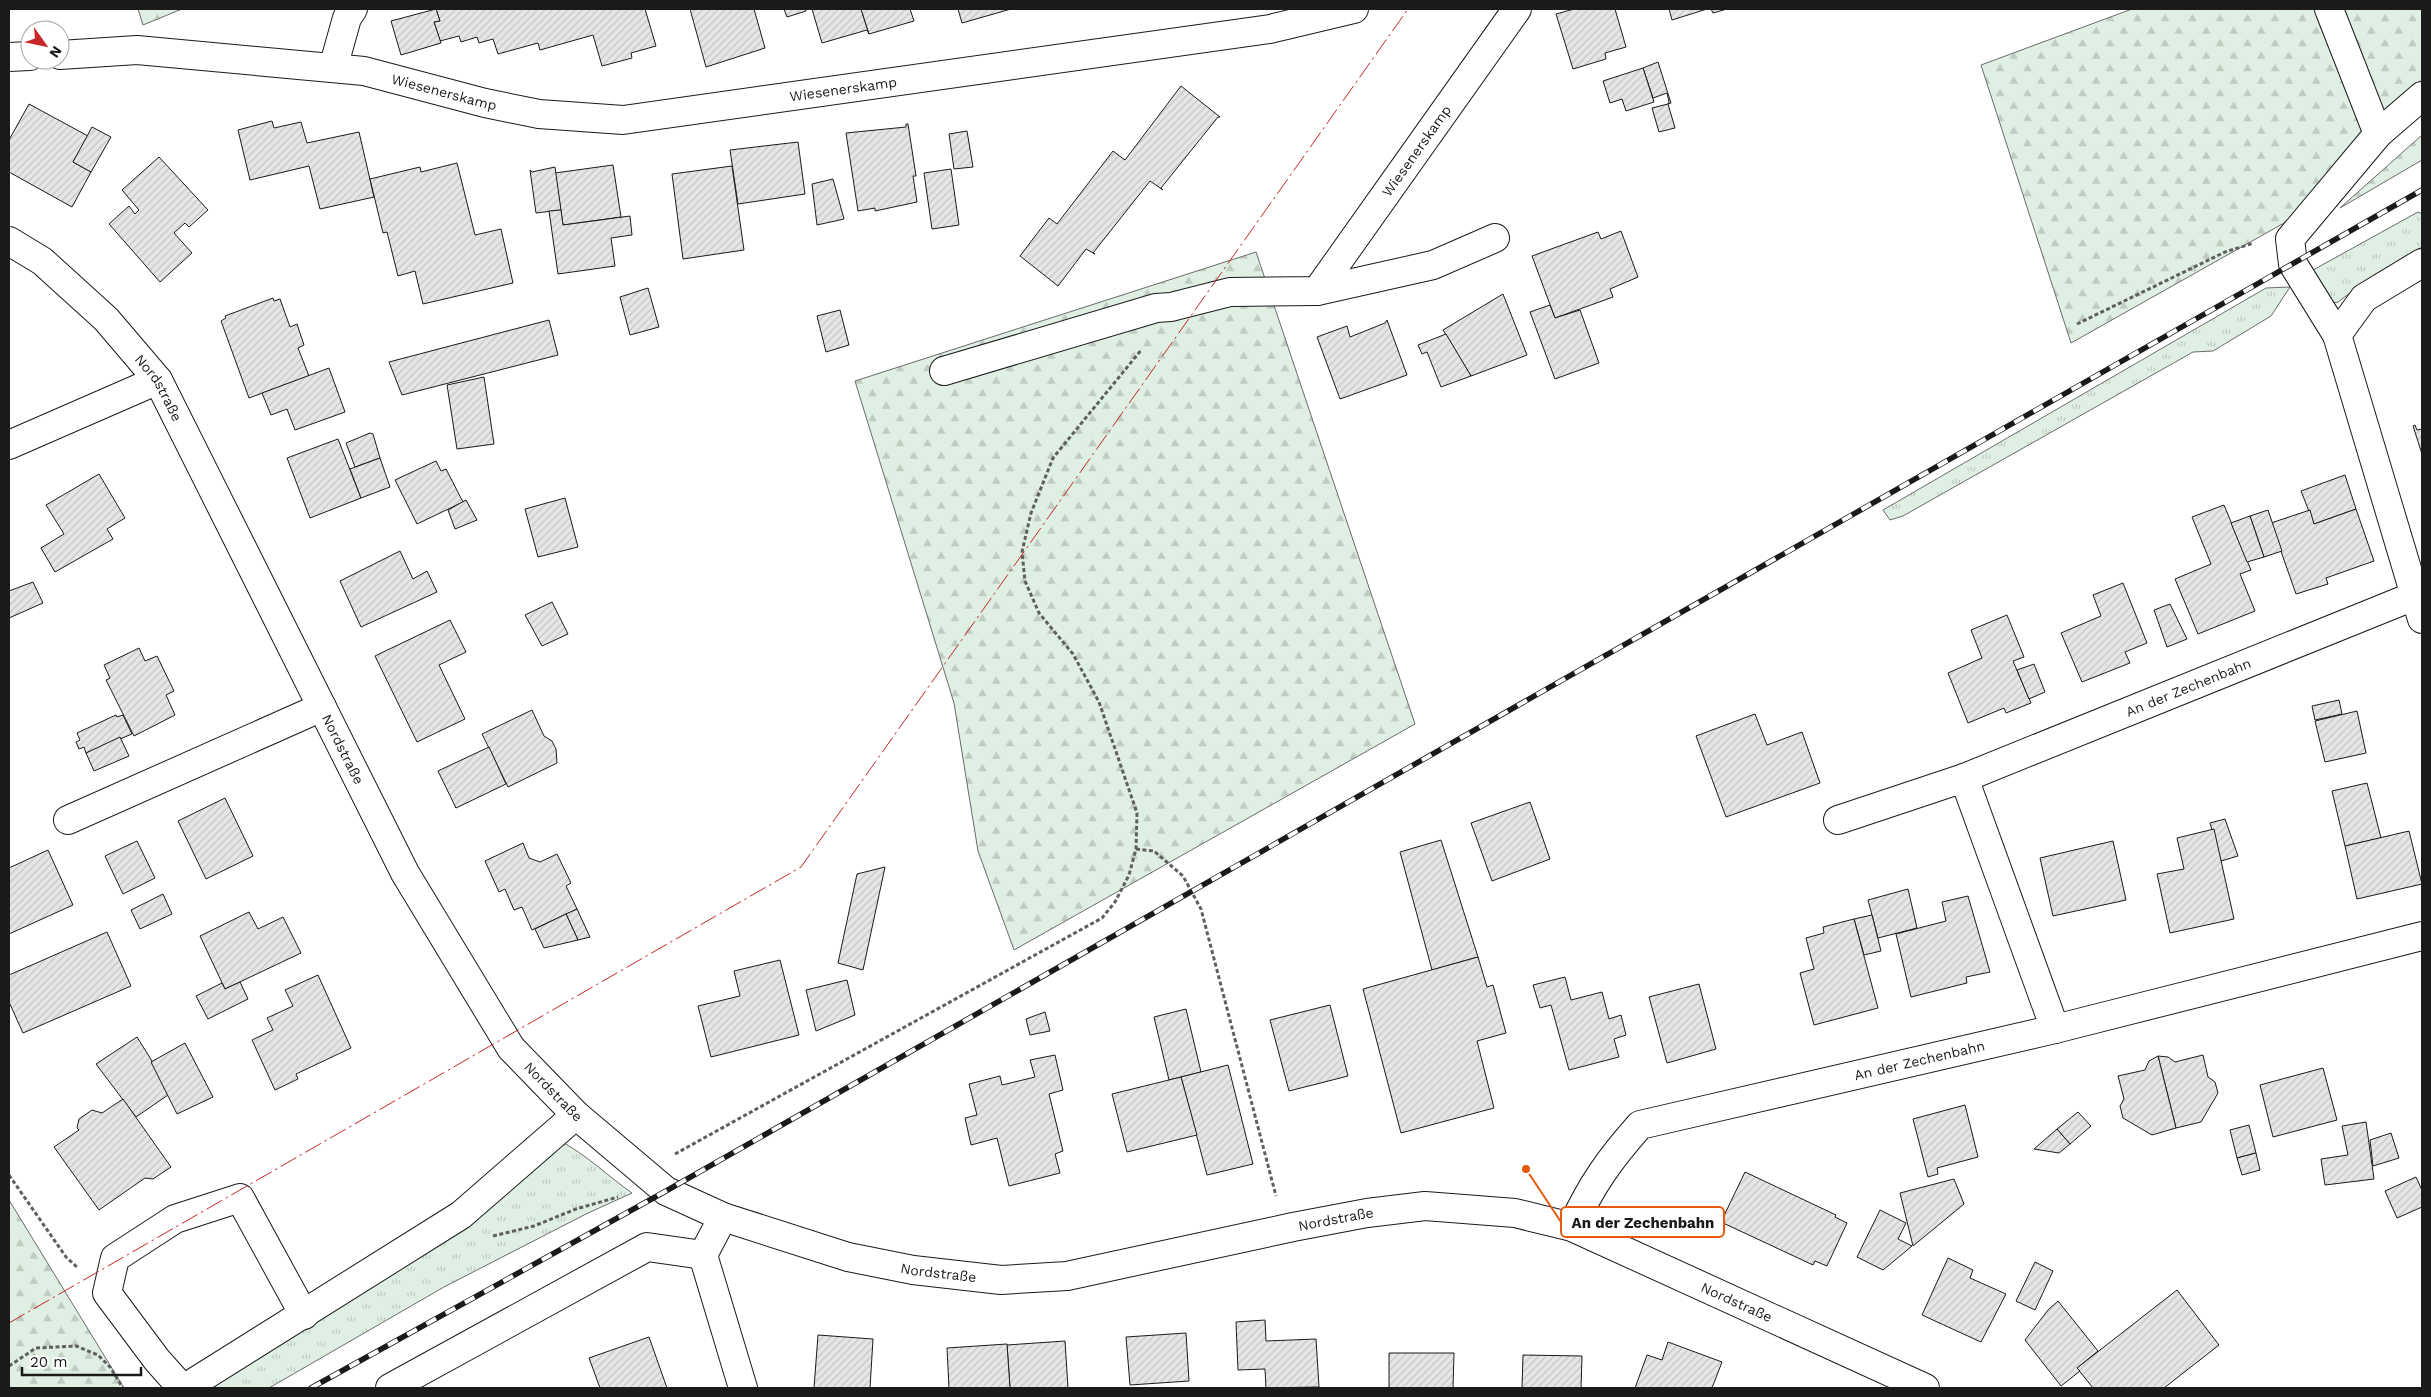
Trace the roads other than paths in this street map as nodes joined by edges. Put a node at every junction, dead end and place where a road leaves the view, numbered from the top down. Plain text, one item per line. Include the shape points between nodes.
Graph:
1 (353, 9) edge
2 (1354, 9) edge
3 (1517, 9) edge
4 (2329, 9) edge
5 (70, 53) edge
6 (333, 68) junction
7 (2422, 96) edge
8 (2378, 134) junction
9 (1495, 238) dead end
10 (9, 241) edge
11 (2422, 263) edge
12 (1317, 291) junction
13 (2337, 336) junction
14 (944, 371) dead end
15 (158, 380) junction
16 (9, 445) edge
17 (2418, 608) edge
18 (322, 707) junction
19 (1964, 778) junction
20 (68, 820) dead end
21 (1838, 820) dead end
22 (2422, 936) edge
23 (2056, 1029) junction
24 (576, 1115) junction
25 (723, 1217) junction
26 (1572, 1227) junction
27 (703, 1255) junction
28 (304, 1315) junction
29 (184, 1388) edge
30 (390, 1388) edge
31 (743, 1388) edge
32 (1925, 1388) edge

1 - 6 street via 347,18
2 - 6 street, Wiesenerskamp via 1270,28 623,120 539,114 364,71
3 - 12 street, Wiesenerskamp
4 - 8 street
5 - 6 street, Wiesenerskamp via 138,50
7 - 8 street
8 - 13 street, An der Zechenbahn via 2290,239 2293,264
9 - 12 street via 1433,265
10 - 15 street, Nordstraße via 42,261 99,313
11 - 13 street via 2364,298
12 - 14 street via 1230,292 1156,308
13 - 17 street, An der Zechenbahn
15 - 16 street
15 - 18 street, Nordstraße
17 - 19 street, An der Zechenbahn
18 - 20 street
18 - 24 street, Nordstraße via 406,873 511,1048
19 - 21 street, An der Zechenbahn
19 - 23 street
22 - 23 street, An der Zechenbahn
23 - 26 street, An der Zechenbahn via 1640,1125 1609,1160
24 - 25 street, Nordstraße via 666,1190
24 - 28 street via 461,1215
25 - 26 street, Nordstraße via 848,1257 913,1270 1001,1280 1067,1276 1285,1228 1425,1206 1515,1212
25 - 27 street
26 - 32 street, Nordstraße
27 - 30 street via 647,1247
27 - 31 street
28 - 29 street
28 - 29 street via 240,1198 175,1219 115,1258 107,1293 157,1360

